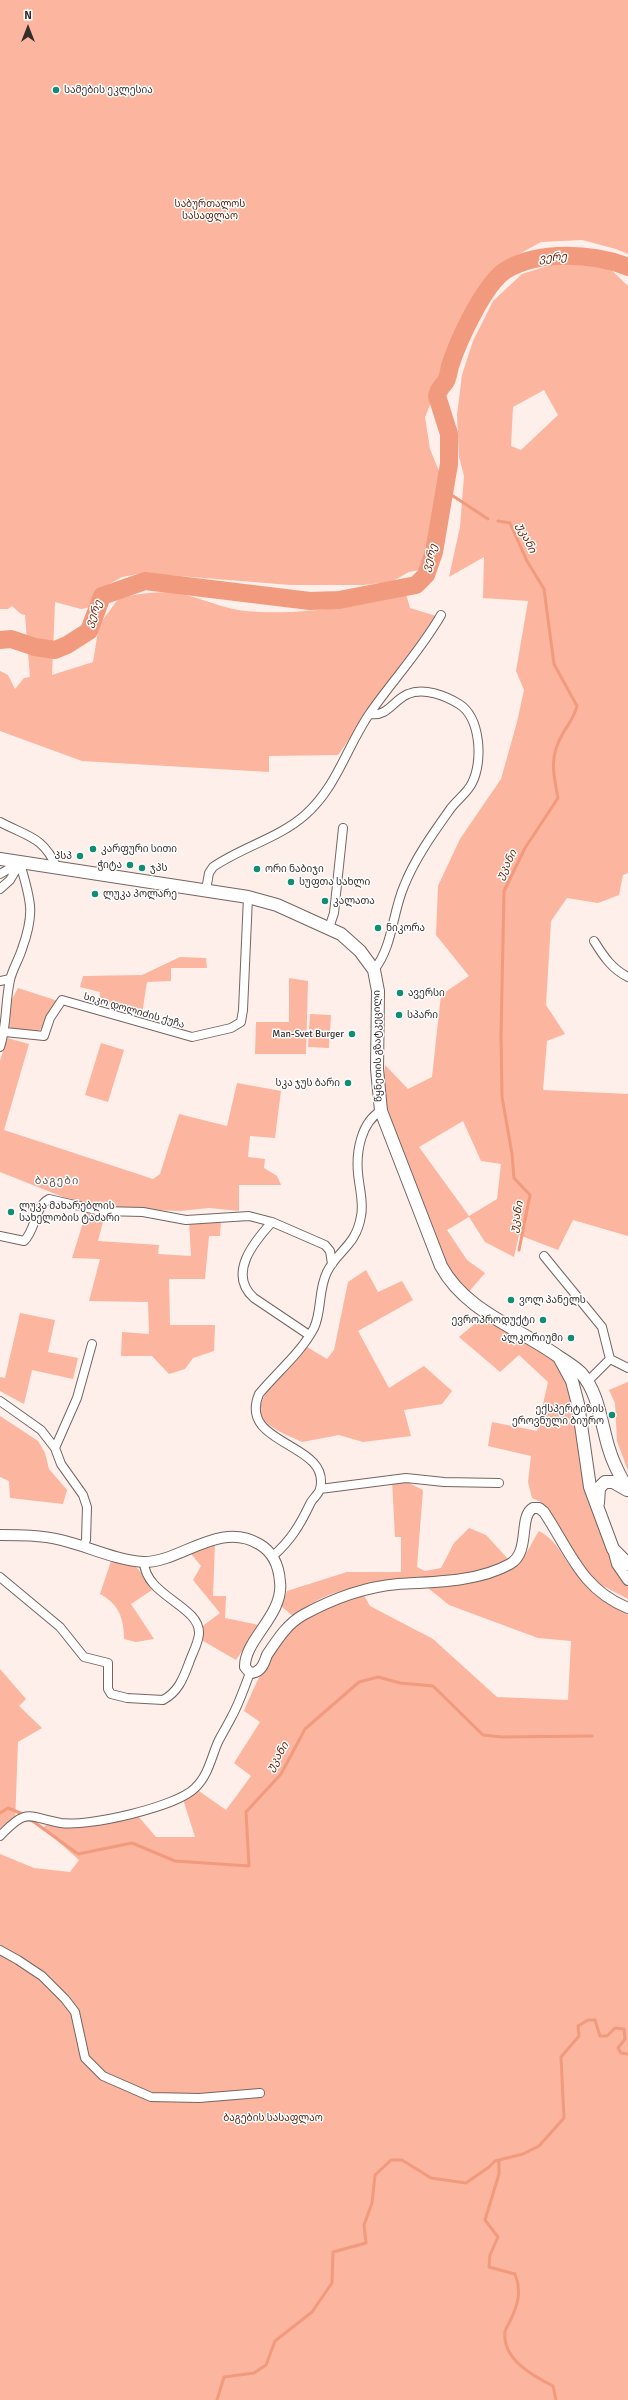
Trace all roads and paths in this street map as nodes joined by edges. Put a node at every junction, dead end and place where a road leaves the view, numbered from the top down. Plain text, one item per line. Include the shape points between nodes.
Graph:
1 (441, 615) dead end
2 (370, 714) junction
3 (0, 822) edge
4 (343, 828) dead end
5 (0, 859) edge
6 (20, 863) junction
7 (57, 868) junction
8 (0, 874) edge
9 (0, 889) edge
10 (206, 890) junction
11 (248, 897) junction
12 (329, 928) junction
13 (594, 941) dead end
14 (374, 970) junction
15 (628, 977) edge
16 (10, 979) junction
17 (0, 980) edge
18 (5, 1032) junction
19 (0, 1047) edge
20 (381, 1111) junction
21 (272, 1222) junction
22 (0, 1236) edge
23 (544, 1256) dead end
24 (332, 1264) junction
25 (309, 1335) junction
26 (92, 1344) dead end
27 (557, 1355) junction
28 (610, 1359) junction
29 (628, 1368) edge
30 (588, 1381) junction
31 (0, 1401) edge
32 (55, 1448) junction
33 (499, 1483) dead end
34 (320, 1489) junction
35 (628, 1490) edge
36 (598, 1507) junction
37 (0, 1535) edge
38 (83, 1546) junction
39 (613, 1549) junction
40 (273, 1556) junction
41 (144, 1562) junction
42 (628, 1564) edge
43 (0, 1577) edge
44 (628, 1580) edge
45 (628, 1608) edge
46 (250, 1673) junction
47 (0, 1836) edge
48 (0, 1950) edge
49 (260, 2093) dead end

1 - 2 street via 430,635
2 - 10 street via 334,779 310,810 278,832 213,867 209,873
2 - 14 street via 383,713 407,694 430,692 459,704 468,711 474,725 478,755 472,784 451,809 419,857 404,886 383,958
3 - 7 street via 34,836 52,857
4 - 12 street via 334,913
5 - 6 main road, წყნეთის გზატკეცილი
6 - 7 main road, წყნეთის გზატკეცილი
6 - 8 street
6 - 9 street via 10,880
6 - 16 street via 32,912 22,950
7 - 10 main road, წყნეთის გზატკეცილი
10 - 11 main road, წყნეთის გზატკეცილი
11 - 12 main road, წყნეთის გზატკეცილი via 276,905
11 - 18 street, სიკო დოლიძის ქუჩა via 244,1010 241,1022 231,1028 192,1037 62,1000 50,1018 44,1036
12 - 14 main road, წყნეთის გზატკეცილი via 341,934 360,951
13 - 15 street via 604,958 617,972
14 - 20 main road, წყნეთის გზატკეცილი via 378,991 378,1098
16 - 17 street
16 - 18 street
18 - 19 street
20 - 24 street via 372,1116 366,1124 360,1148 357,1166 362,1207 360,1222 349,1246
20 - 27 main road, წყნეთის გზატკეცილი via 419,1214 441,1266 453,1286 474,1305
21 - 22 street via 249,1216 186,1220 143,1212 101,1211 63,1200 49,1199 44,1201 24,1241
21 - 24 street via 325,1245 330,1251
21 - 25 street via 248,1251 243,1284 254,1298
23 - 28 street via 602,1327
24 - 25 street via 323,1281 316,1320
25 - 34 street via 259,1394 254,1408 262,1426 317,1468
26 - 32 street via 77,1398
27 - 30 main road, წყნეთის გზატკეცილი
27 - 36 main road, წყნეთის გზატკეცილი via 567,1369 576,1394 586,1470
28 - 29 street
28 - 30 street
30 - 35 main road, წყნეთის გზატკეცილი via 609,1450
31 - 32 street via 41,1430
32 - 38 street via 86,1503 86,1540
33 - 34 street via 406,1478
34 - 40 street via 297,1531
35 - 36 main road via 613,1482 605,1482 599,1488
36 - 39 main road, წყნეთის გზატკეცილი
37 - 38 street via 58,1539
38 - 41 street
39 - 42 main road, წყნეთის გზატკეცილი
39 - 44 street via 617,1564
40 - 41 street via 257,1542 234,1538 203,1542
40 - 46 street via 280,1580 280,1596 246,1657 245,1667
41 - 43 street via 148,1578 165,1596 186,1610 196,1621 198,1628 197,1642 181,1684 162,1700 127,1698 111,1694 108,1689 108,1663 84,1657 60,1627
45 - 46 street via 618,1604 590,1583 579,1571 544,1512 540,1508 533,1508 526,1515 522,1548 511,1564 449,1582 376,1588 328,1602 295,1620 276,1642 262,1667
46 - 47 street via 210,1766 195,1788 179,1798 103,1821 62,1823 32,1815 16,1820
48 - 49 street via 42,1976 65,1999 75,2012 85,2058 103,2076 151,2097 199,2098

